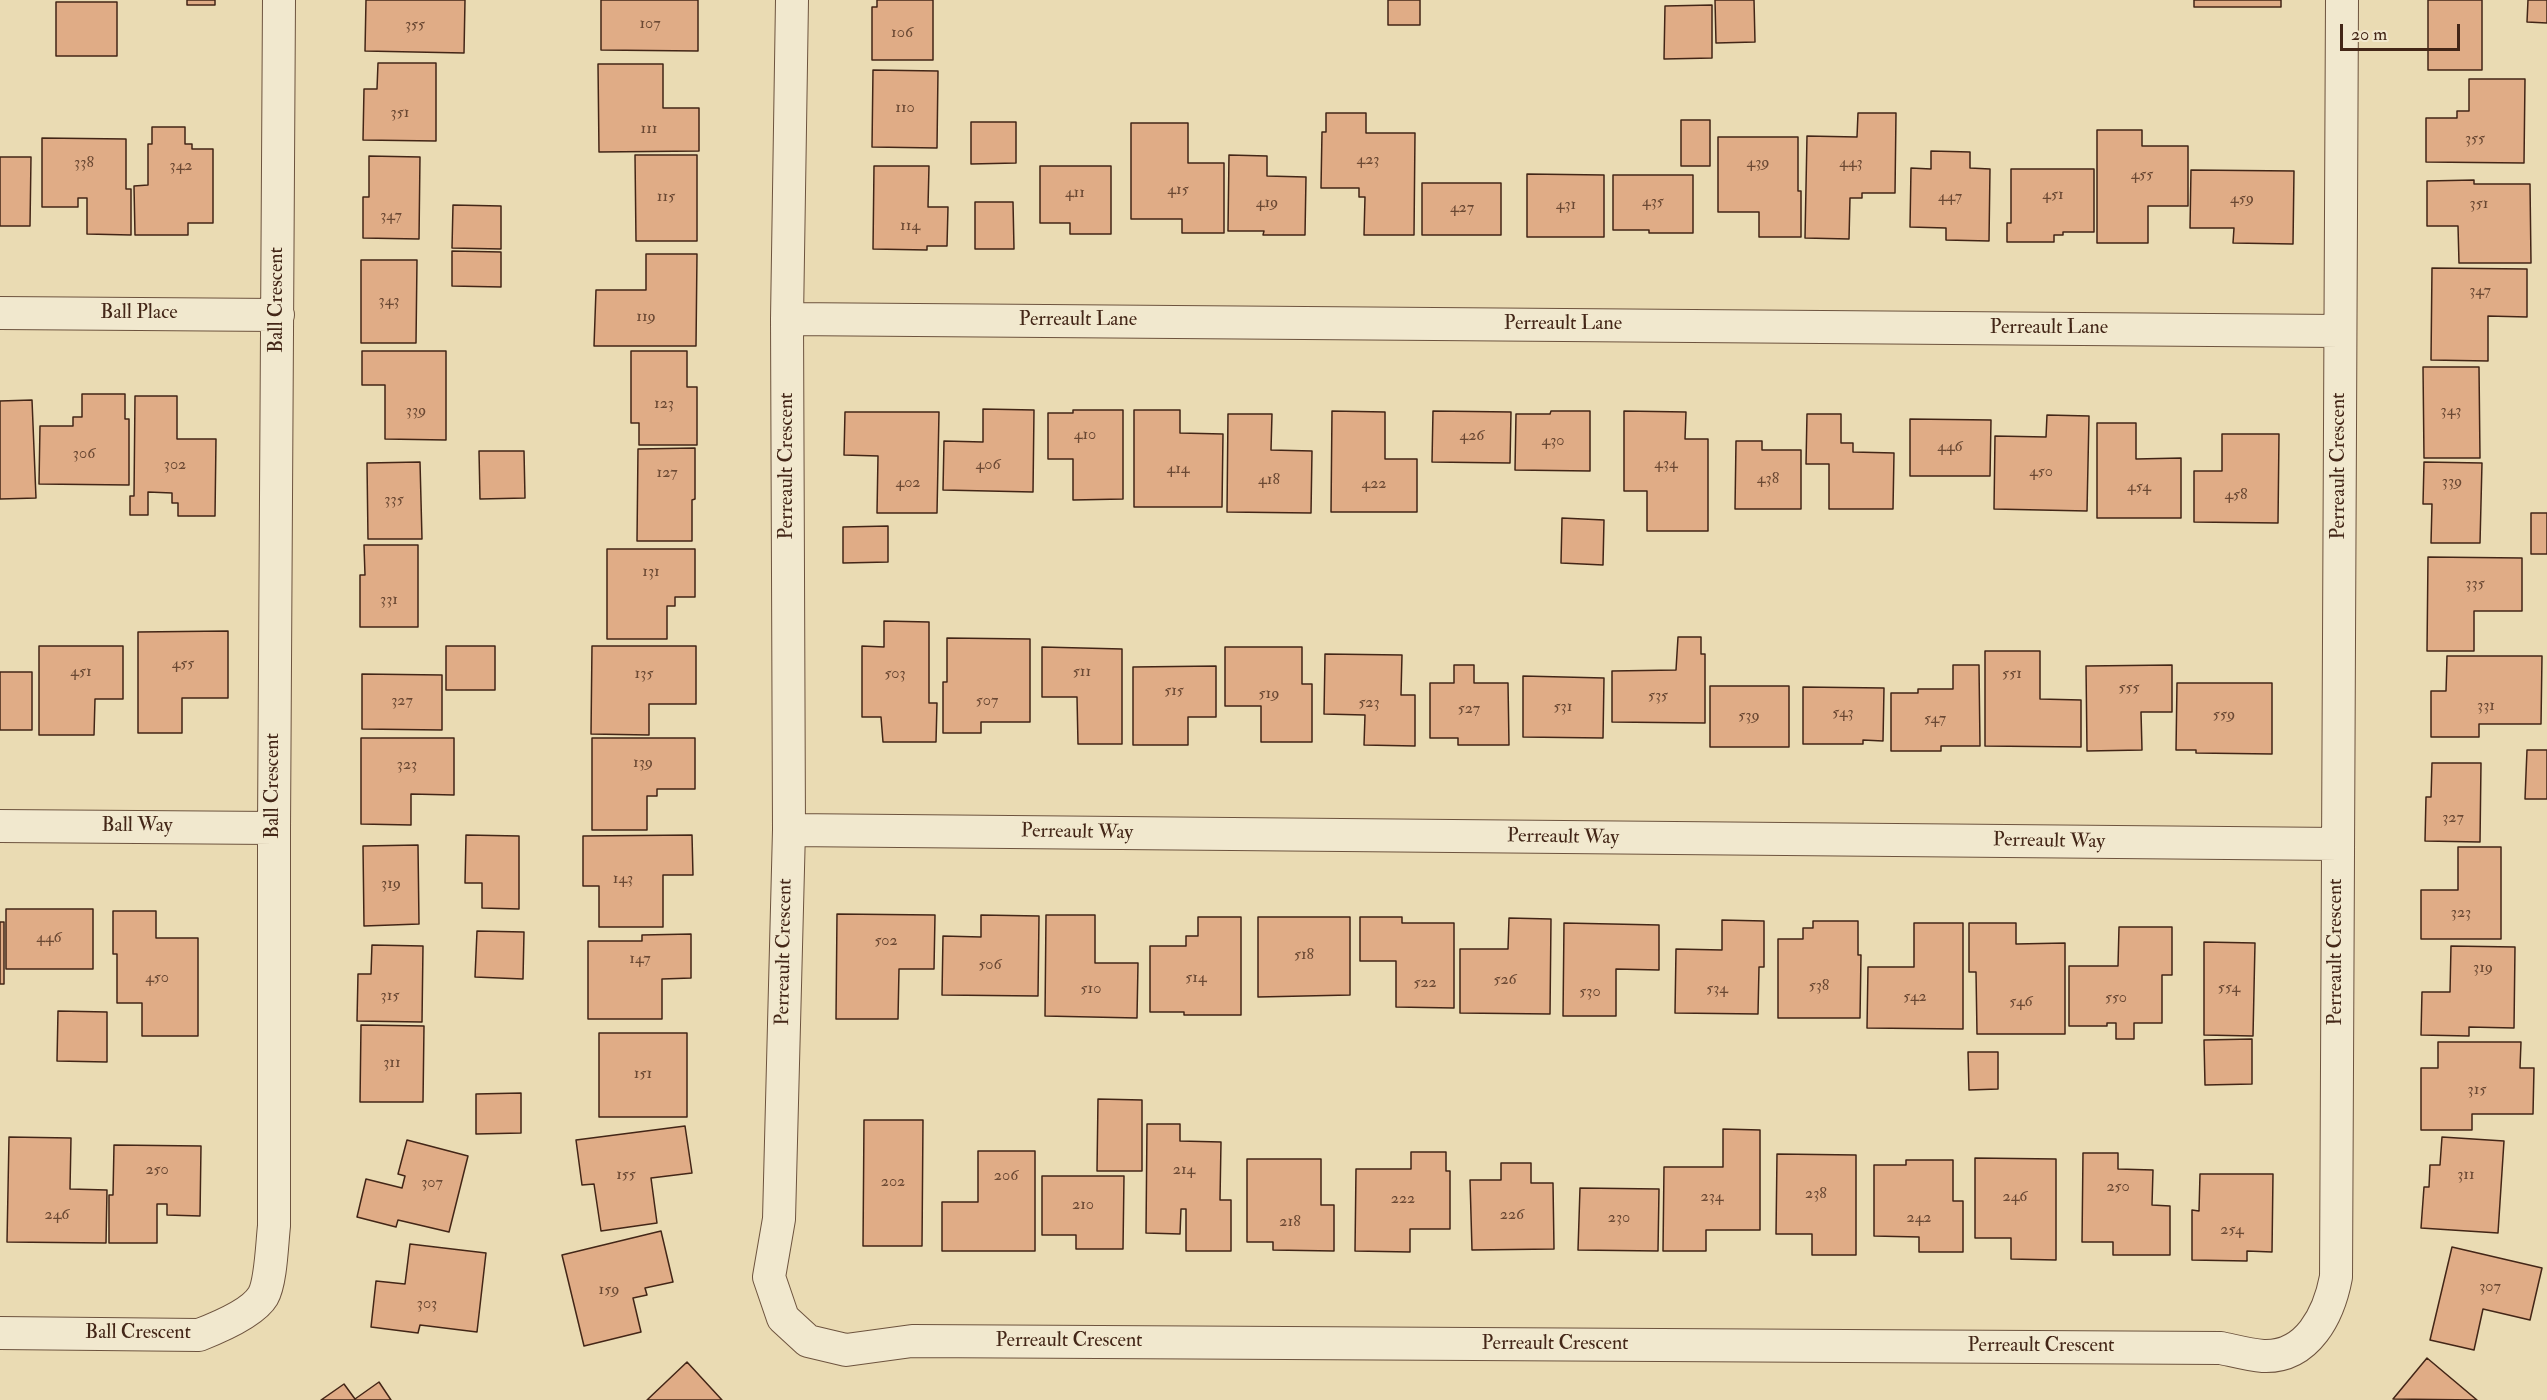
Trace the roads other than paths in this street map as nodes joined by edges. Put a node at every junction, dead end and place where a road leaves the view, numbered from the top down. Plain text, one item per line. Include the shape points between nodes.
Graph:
1 (279, 0) edge
2 (792, 0) edge
3 (2342, 0) edge
4 (0, 313) edge
5 (278, 315) junction
6 (787, 319) junction
7 (2340, 331) junction
8 (0, 826) edge
9 (274, 828) junction
10 (789, 830) junction
11 (2338, 844) junction
12 (0, 1333) edge

1 - 5 street, Ball Crescent
2 - 6 street, Perreault Crescent
3 - 7 street, Perreault Crescent
4 - 5 street, Ball Place
5 - 9 street, Ball Crescent
6 - 7 street, Perreault Lane
6 - 10 street, Perreault Crescent
7 - 11 street, Perreault Crescent
8 - 9 street, Ball Way
9 - 12 street, Ball Crescent via 274,1226 262,1296 226,1324 199,1335
10 - 11 street, Perreault Way
10 - 11 street, Perreault Crescent via 780,1219 769,1277 783,1318 808,1341 846,1350 912,1341 2222,1348 2265,1356 2288,1352 2316,1331 2331,1302 2336,1277

